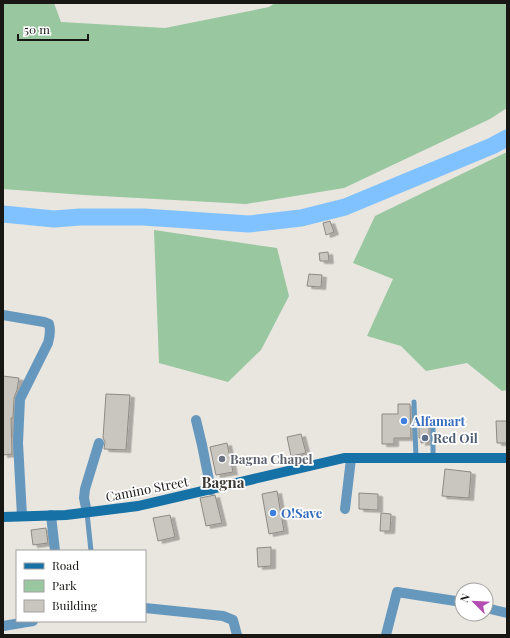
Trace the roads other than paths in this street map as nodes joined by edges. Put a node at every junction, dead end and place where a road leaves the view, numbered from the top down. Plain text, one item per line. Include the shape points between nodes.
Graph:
1 (3, 315) edge
2 (414, 402) dead end
3 (196, 420) dead end
4 (433, 423) dead end
5 (99, 443) dead end
6 (351, 458) junction
7 (416, 458) junction
8 (433, 458) junction
9 (507, 458) edge
10 (211, 490) junction
11 (345, 509) dead end
12 (87, 513) junction
13 (51, 515) junction
14 (22, 516) junction
15 (3, 517) edge
16 (55, 550) edge
17 (91, 550) edge
18 (454, 601) edge
19 (146, 608) edge
20 (494, 610) edge
21 (507, 613) edge
22 (27, 622) edge
23 (3, 626) edge
24 (237, 635) edge
25 (386, 635) edge

1 - 14 street via 49,324 51,335 20,399 18,443
2 - 7 lane
3 - 10 street
4 - 8 lane
5 - 12 street via 85,489
6 - 7 main road, Camino Street
6 - 10 main road, Camino Street
6 - 11 street
7 - 8 main road, Camino Street
8 - 9 main road, Camino Street
10 - 12 main road, Camino Street via 138,506
12 - 13 main road, Camino Street
12 - 17 lane
13 - 14 main road, Camino Street
13 - 16 street
14 - 15 main road, Camino Street
18 - 25 street via 397,592
19 - 24 street via 223,616 233,620
20 - 21 street
22 - 23 street

